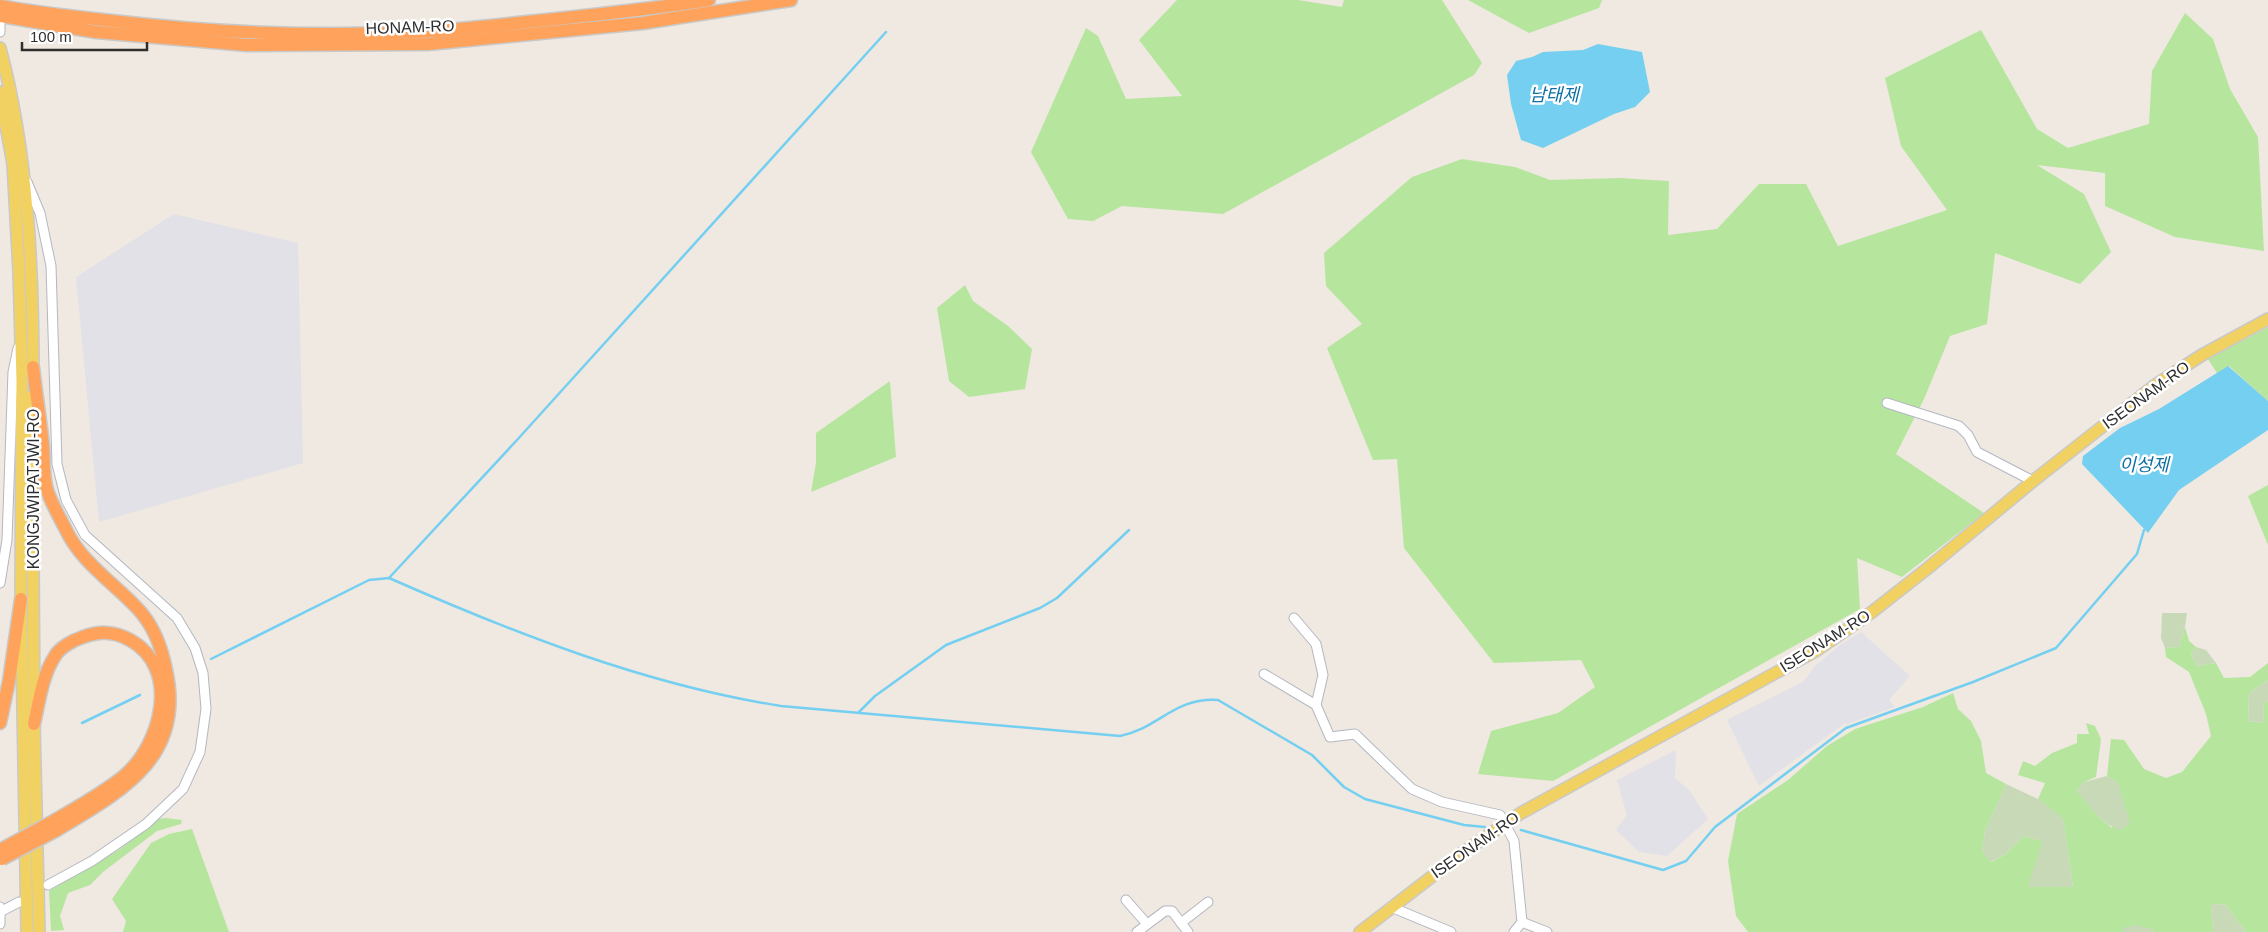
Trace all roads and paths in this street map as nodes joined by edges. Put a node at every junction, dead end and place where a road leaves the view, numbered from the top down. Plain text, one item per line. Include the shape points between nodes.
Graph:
1 (709, 0) edge
2 (791, 0) edge
3 (0, 6) edge
4 (0, 17) edge
5 (30, 17) junction
6 (0, 32) edge
7 (0, 48) edge
8 (0, 92) edge
9 (23, 172) junction
10 (2268, 319) edge
11 (21, 333) junction
12 (32, 366) junction
13 (1887, 403) dead end
14 (2033, 481) junction
15 (0, 583) edge
16 (21, 599) junction
17 (1294, 618) dead end
18 (1264, 674) dead end
19 (1316, 705) junction
20 (0, 723) edge
21 (34, 724) junction
22 (57, 824) junction
23 (1504, 825) junction
24 (1, 855) edge
25 (48, 885) dead end
26 (1126, 900) dead end
27 (19, 902) dead end
28 (1208, 902) dead end
29 (1391, 907) junction
30 (1, 909) edge
31 (1522, 922) junction
32 (1182, 923) junction
33 (0, 924) edge
34 (1147, 924) junction
35 (27, 932) edge
36 (39, 932) edge
37 (1137, 932) edge
38 (1188, 932) edge
39 (1360, 932) edge
40 (1451, 932) edge
41 (1514, 932) edge
42 (1547, 932) edge

1 - 5 highway, HONAM-RO via 638,11 422,32 341,34 187,29
2 - 5 highway, HONAM-RO via 643,23 428,44 247,45 172,40
3 - 5 highway
4 - 5 highway
4 - 6 street
7 - 9 main road, KONGJWIPATJWI-RO
8 - 11 main road, KONGJWIPATJWI-RO via 13,164
9 - 12 main road, KONGJWIPATJWI-RO via 30,263
9 - 25 street via 40,213 51,266 57,464 66,500 85,535 177,618 195,648 203,673 206,709 200,752 183,789 146,824 92,861
10 - 14 main road, ISEONAM-RO via 2202,354 2154,386
11 - 15 street via 13,372 7,540
11 - 16 main road, KONGJWIPATJWI-RO
12 - 21 main road, KONGJWIPATJWI-RO
12 - 22 highway via 47,489 65,530 83,558 139,609 153,632 163,656 170,697 168,720 150,762 125,787
13 - 14 street via 1959,426 1977,452
14 - 23 main road, ISEONAM-RO via 1872,612 1817,650
16 - 20 highway
16 - 35 main road, KONGJWIPATJWI-RO
17 - 19 street via 1316,644 1323,675
18 - 19 street
19 - 23 street via 1330,737 1356,734 1412,788 1442,802 1500,815
21 - 22 highway via 45,678 56,654 74,640 93,633 126,637 141,646 154,662 161,678 162,695 156,727 141,755 124,776
21 - 36 main road, KONGJWIPATJWI-RO
22 - 24 highway, bridge
23 - 29 main road, ISEONAM-RO
23 - 31 street via 1514,841
26 - 34 street
27 - 30 street
28 - 32 street
29 - 39 main road, ISEONAM-RO
29 - 40 street
30 - 33 street
31 - 41 street
31 - 42 street
32 - 34 street via 1172,911 1165,910
32 - 38 street
34 - 37 street

